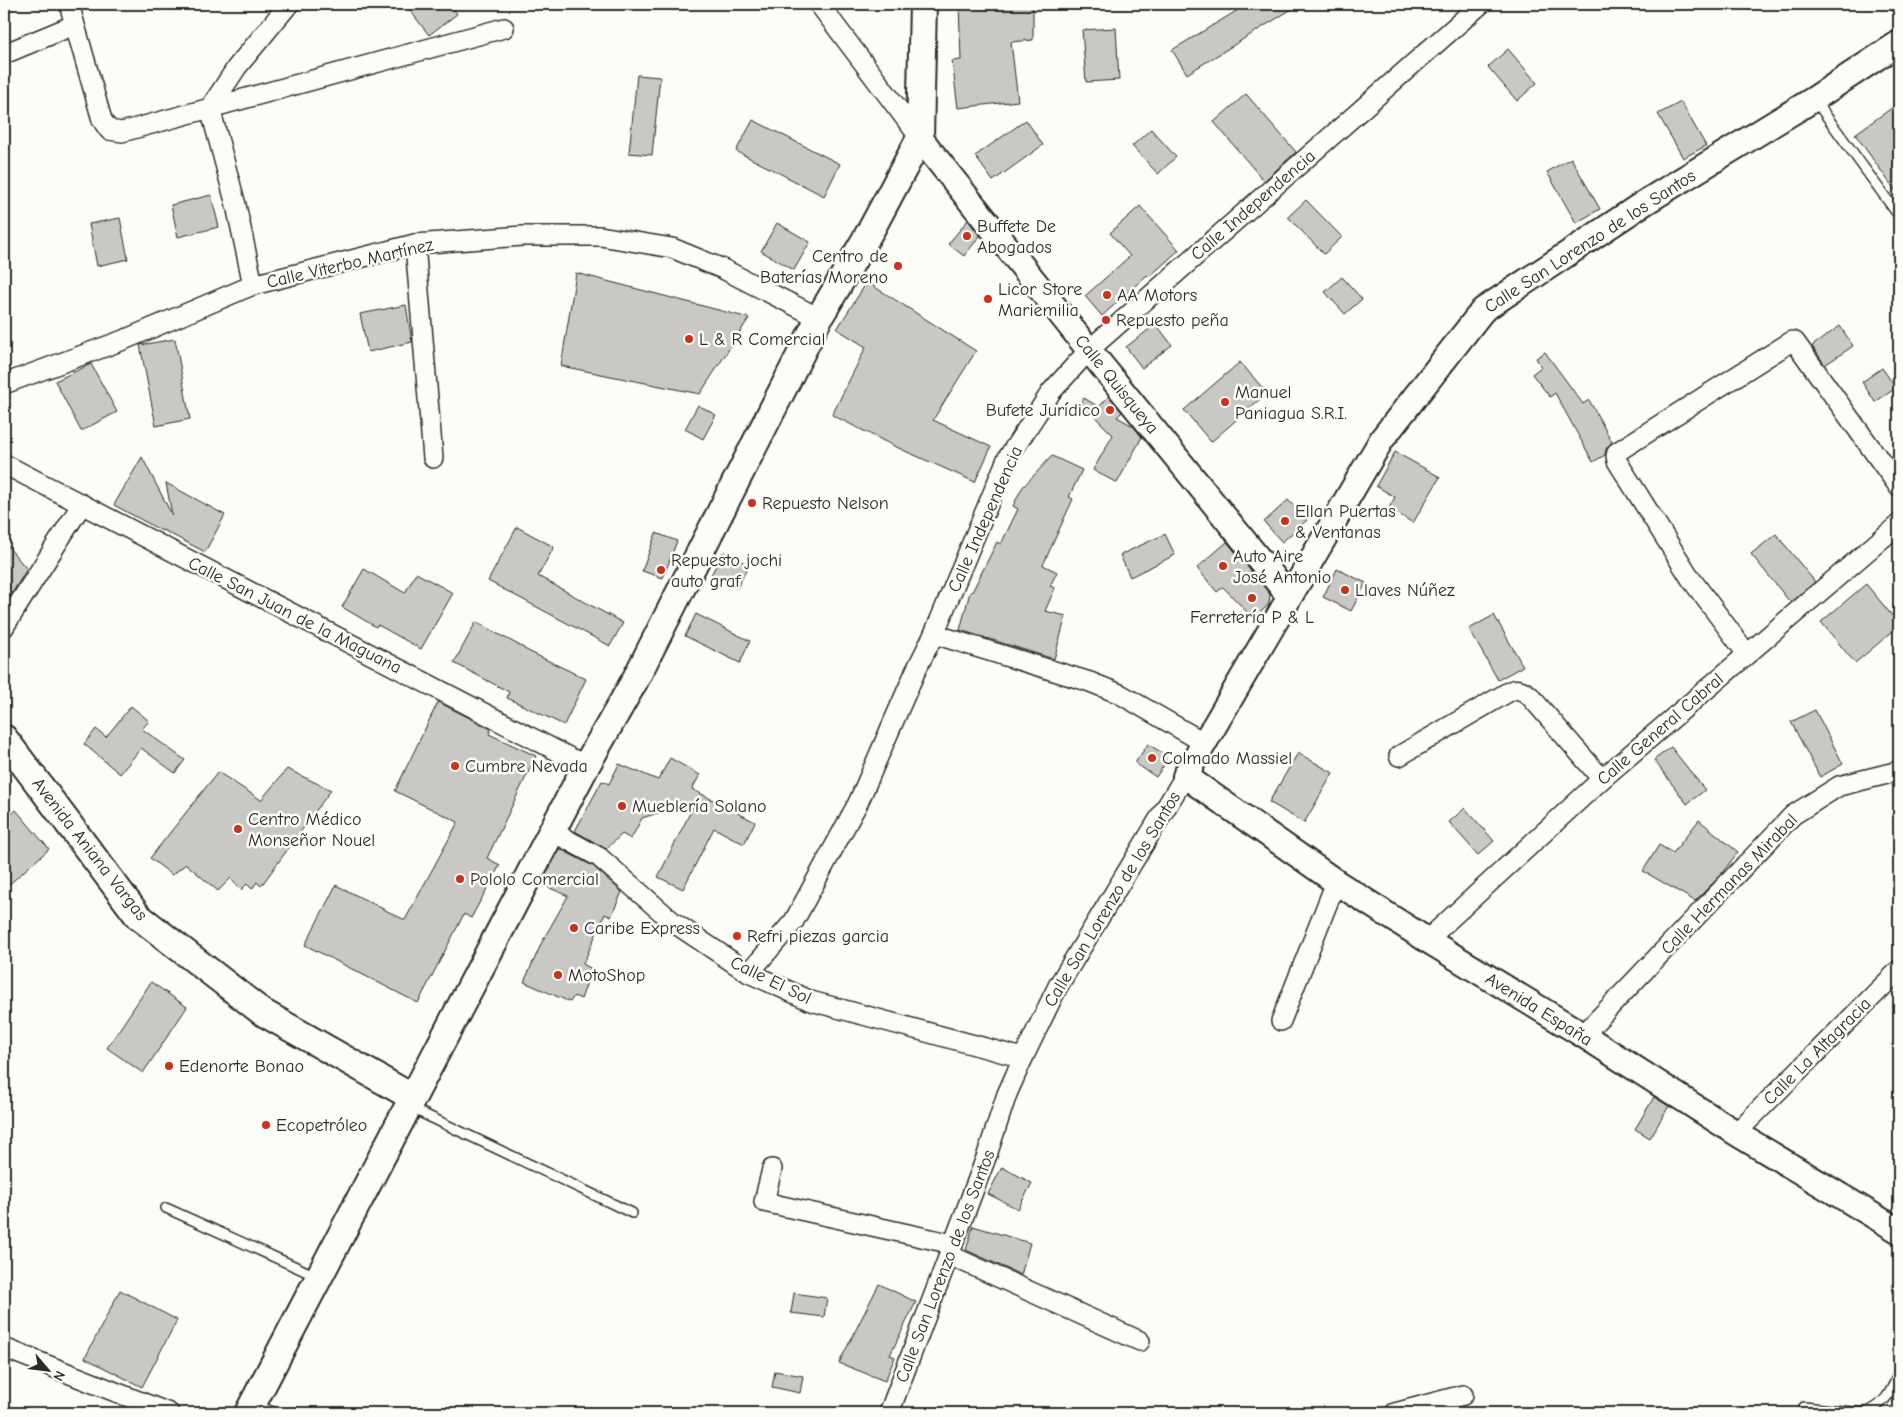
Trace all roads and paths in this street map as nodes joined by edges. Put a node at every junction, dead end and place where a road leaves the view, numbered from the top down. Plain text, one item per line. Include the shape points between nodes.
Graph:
1 (69, 4) edge
2 (289, 4) edge
3 (819, 4) edge
4 (924, 4) edge
5 (1481, 4) edge
6 (74, 25) junction
7 (504, 28) dead end
8 (1899, 44) edge
9 (4, 54) edge
10 (1814, 99) junction
11 (210, 108) junction
12 (920, 138) junction
13 (1899, 216) edge
14 (415, 244) junction
15 (253, 285) junction
16 (819, 318) junction
17 (1089, 350) junction
18 (4, 384) edge
19 (433, 458) dead end
20 (4, 464) edge
21 (1899, 486) edge
22 (82, 504) junction
23 (1899, 524) edge
24 (1289, 596) junction
25 (4, 627) edge
26 (934, 634) junction
27 (1747, 654) junction
28 (4, 738) edge
29 (1203, 742) junction
30 (1399, 756) dead end
31 (586, 766) junction
32 (1899, 771) edge
33 (1185, 776) junction
34 (1602, 779) junction
35 (553, 832) junction
36 (1336, 882) junction
37 (1427, 940) junction
38 (1899, 970) edge
39 (749, 973) junction
40 (1281, 1021) dead end
41 (1582, 1036) junction
42 (1023, 1058) junction
43 (409, 1102) junction
44 (1736, 1133) junction
45 (772, 1169) dead end
46 (166, 1208) dead end
47 (632, 1213) dead end
48 (1899, 1231) edge
49 (951, 1249) junction
50 (319, 1277) junction
51 (1140, 1341) dead end
52 (4, 1348) edge
53 (1899, 1373) edge
54 (1463, 1395) dead end
55 (1804, 1406) dead end
56 (259, 1410) edge
57 (169, 1413) edge
58 (889, 1413) edge
59 (1395, 1413) edge
60 (1863, 1413) edge

1 - 6 street
2 - 11 street via 237,67
3 - 12 street, Calle Quisqueya
4 - 12 main road
5 - 17 street, Calle Independencia
6 - 9 street
6 - 11 street via 102,120 109,130 122,132
7 - 11 street
8 - 10 street, Calle San Lorenzo de los Santos
10 - 13 lane
10 - 24 street, Calle San Lorenzo de los Santos via 1644,203 1483,310 1382,439
11 - 15 street
12 - 16 main road
12 - 17 street, Calle Quisqueya
14 - 15 street, Calle Viterbo Martínez
14 - 16 street, Calle Viterbo Martínez via 523,236 600,236 672,248 723,269
14 - 19 street
15 - 18 street, Calle Viterbo Martínez via 126,339
16 - 31 main road via 634,680
17 - 24 street, Calle Quisqueya
17 - 26 street, Calle Independencia via 1051,392 1007,459
20 - 22 street, Calle San Juan de la Maguana
21 - 27 street via 1792,341 1617,452 1617,461 1675,555
22 - 25 street
22 - 31 street, Calle San Juan de la Maguana
23 - 27 street, Calle General Cabral
24 - 29 street, Calle San Lorenzo de los Santos
26 - 29 street via 1120,694
26 - 39 street, Calle Independencia via 858,803 794,922
27 - 34 street, Calle General Cabral
28 - 43 main road, Avenida Aniana Vargas via 138,916 262,1012
29 - 33 street, Calle San Lorenzo de los Santos
30 - 34 street via 1516,689 1529,694
31 - 35 main road
32 - 41 street, Calle Hermanas Mirabal via 1839,786 1793,815
33 - 36 street, Avenida España
33 - 42 street, Calle San Lorenzo de los Santos via 1058,986
34 - 37 street, Calle General Cabral
35 - 39 street, Calle El Sol via 599,857 673,922
35 - 43 main road
36 - 37 street, Avenida España
36 - 40 street
37 - 41 street, Avenida España
38 - 44 street, Calle La Altagracia
39 - 42 street, Calle El Sol via 811,1001
41 - 44 street, Avenida España
42 - 49 street, Calle San Lorenzo de los Santos
43 - 47 lane
43 - 50 main road
44 - 48 street, Avenida España
45 - 49 street via 764,1202
46 - 50 lane
49 - 51 street
49 - 58 street, Calle San Lorenzo de los Santos
50 - 56 main road
52 - 57 street
53 - 60 lane via 1881,1405
54 - 59 street
55 - 60 lane

